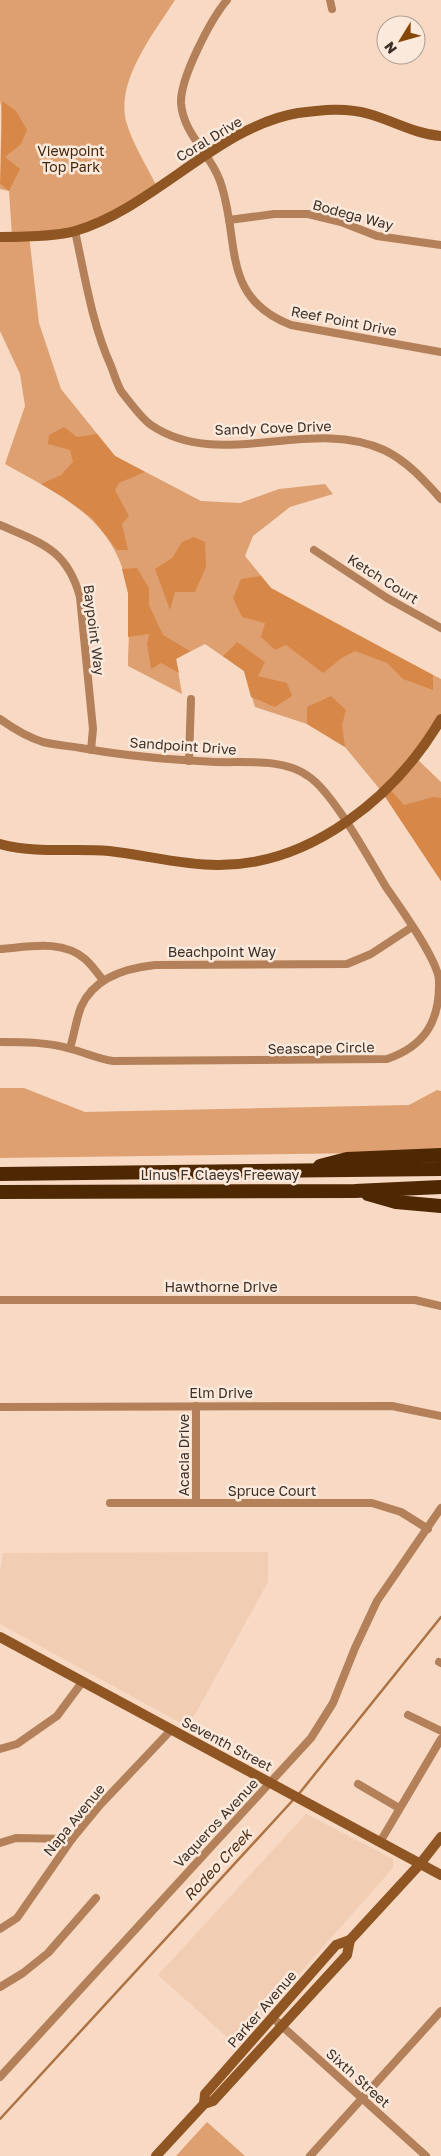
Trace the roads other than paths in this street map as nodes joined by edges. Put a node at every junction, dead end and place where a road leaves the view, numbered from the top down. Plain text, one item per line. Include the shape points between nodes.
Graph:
1 (227, 0) edge
2 (330, 0) edge
3 (332, 9) dead end
4 (441, 136) edge
5 (205, 156) junction
6 (229, 220) junction
7 (75, 231) junction
8 (0, 237) edge
9 (441, 245) edge
10 (441, 352) edge
11 (441, 499) edge
12 (0, 525) edge
13 (314, 550) dead end
14 (441, 628) edge
15 (191, 699) dead end
16 (441, 718) edge
17 (0, 720) edge
18 (91, 750) junction
19 (189, 761) junction
20 (346, 823) junction
21 (0, 844) edge
22 (412, 927) junction
23 (0, 949) edge
24 (103, 980) junction
25 (0, 1042) edge
26 (70, 1048) junction
27 (441, 1155) edge
28 (441, 1169) edge
29 (295, 1172) junction
30 (0, 1174) edge
31 (441, 1187) edge
32 (355, 1191) junction
33 (0, 1192) edge
34 (441, 1206) edge
35 (0, 1300) edge
36 (441, 1306) edge
37 (196, 1406) junction
38 (0, 1407) edge
39 (441, 1416) edge
40 (110, 1503) dead end
41 (196, 1503) junction
42 (441, 1508) edge
43 (428, 1529) junction
44 (0, 1637) edge
45 (83, 1681) junction
46 (408, 1715) dead end
47 (172, 1729) junction
48 (441, 1731) edge
49 (441, 1738) edge
50 (0, 1749) edge
51 (270, 1783) junction
52 (358, 1784) dead end
53 (399, 1808) junction
54 (441, 1837) edge
55 (72, 1839) junction
56 (380, 1842) junction
57 (0, 1843) edge
58 (420, 1864) junction
59 (441, 1875) edge
60 (96, 1898) dead end
61 (0, 1929) edge
62 (350, 1940) junction
63 (0, 1987) edge
64 (441, 2011) edge
65 (273, 2018) junction
66 (282, 2026) junction
67 (0, 2077) edge
68 (362, 2098) junction
69 (204, 2104) junction
70 (156, 2156) edge
71 (310, 2156) edge
72 (426, 2156) edge

1 - 5 street, Reef Point Drive via 186,73 181,103 189,130
2 - 3 street
4 - 5 street, Coral Drive via 428,135 369,114 336,109 296,113 260,124
5 - 6 street, Reef Point Drive via 220,180
5 - 7 street, Coral Drive via 115,214
6 - 9 street, Bodega Way via 274,214 308,214 341,222 376,236
6 - 10 street, Reef Point Drive via 241,282 254,303 271,318 290,325
7 - 8 street, Coral Drive
7 - 11 street, Sandy Cove Drive via 100,343 120,389 150,425 192,443 236,445 341,438 384,450 414,470
12 - 18 street, Baypoint Way via 51,548 71,569 80,596 93,729
13 - 14 street, Ketch Court via 387,598
15 - 19 street
16 - 20 street via 428,741 400,774
17 - 18 street, Sandpoint Drive via 20,733 44,742
18 - 19 street, Sandpoint Drive
19 - 20 street, Sandpoint Drive via 280,764 294,768 320,786
20 - 21 street via 286,854 254,862 220,865 187,864 109,851 38,851
20 - 22 street, Seascape Circle
22 - 24 street, Beachpoint Way via 371,954 346,964 155,965 126,969
22 - 26 street, Seascape Circle via 439,974 438,1006 426,1034 411,1049 387,1059 113,1061 93,1058
23 - 24 street via 64,948 86,960
24 - 26 street, Beachpoint Way via 82,1006
25 - 26 street, Seascape Circle
27 - 29 highway via 347,1159
28 - 29 highway, Linus F. Claeys Freeway
29 - 30 highway, Linus F. Claeys Freeway
31 - 32 highway, Linus F. Claeys Freeway
32 - 33 highway, Linus F. Claeys Freeway
32 - 34 highway via 396,1202
35 - 36 street, Hawthorne Drive via 415,1300
37 - 38 street, Elm Drive
37 - 39 street, Elm Drive via 392,1406
37 - 41 street, Acacia Drive
40 - 41 street, Spruce Court
41 - 43 street, Spruce Court via 372,1503 401,1512
42 - 43 street, Vaqueros Avenue
43 - 51 street, Vaqueros Avenue via 368,1618 344,1680 322,1723
44 - 45 street, Seventh Street
45 - 47 street, Seventh Street
45 - 50 street via 57,1716 16,1744
46 - 48 street
47 - 51 street, Seventh Street
47 - 55 street, Napa Avenue
49 - 53 street
51 - 56 street, Seventh Street
51 - 67 street, Vaqueros Avenue
52 - 53 street
53 - 56 street
54 - 58 street, Parker Avenue
55 - 57 street via 16,1838
55 - 61 street, Napa Avenue via 17,1918
56 - 58 street, Seventh Street
58 - 59 street, Seventh Street
58 - 62 street, Parker Avenue
60 - 63 street via 48,1953
62 - 65 street, Parker Avenue via 336,1945
62 - 66 street, Parker Avenue via 347,1955
64 - 68 street
65 - 66 street, Sixth Street
65 - 69 street, Parker Avenue via 205,2094
66 - 68 street, Sixth Street
66 - 69 street, Parker Avenue via 213,2101
68 - 71 street
68 - 72 street, Sixth Street
69 - 70 street, Parker Avenue

